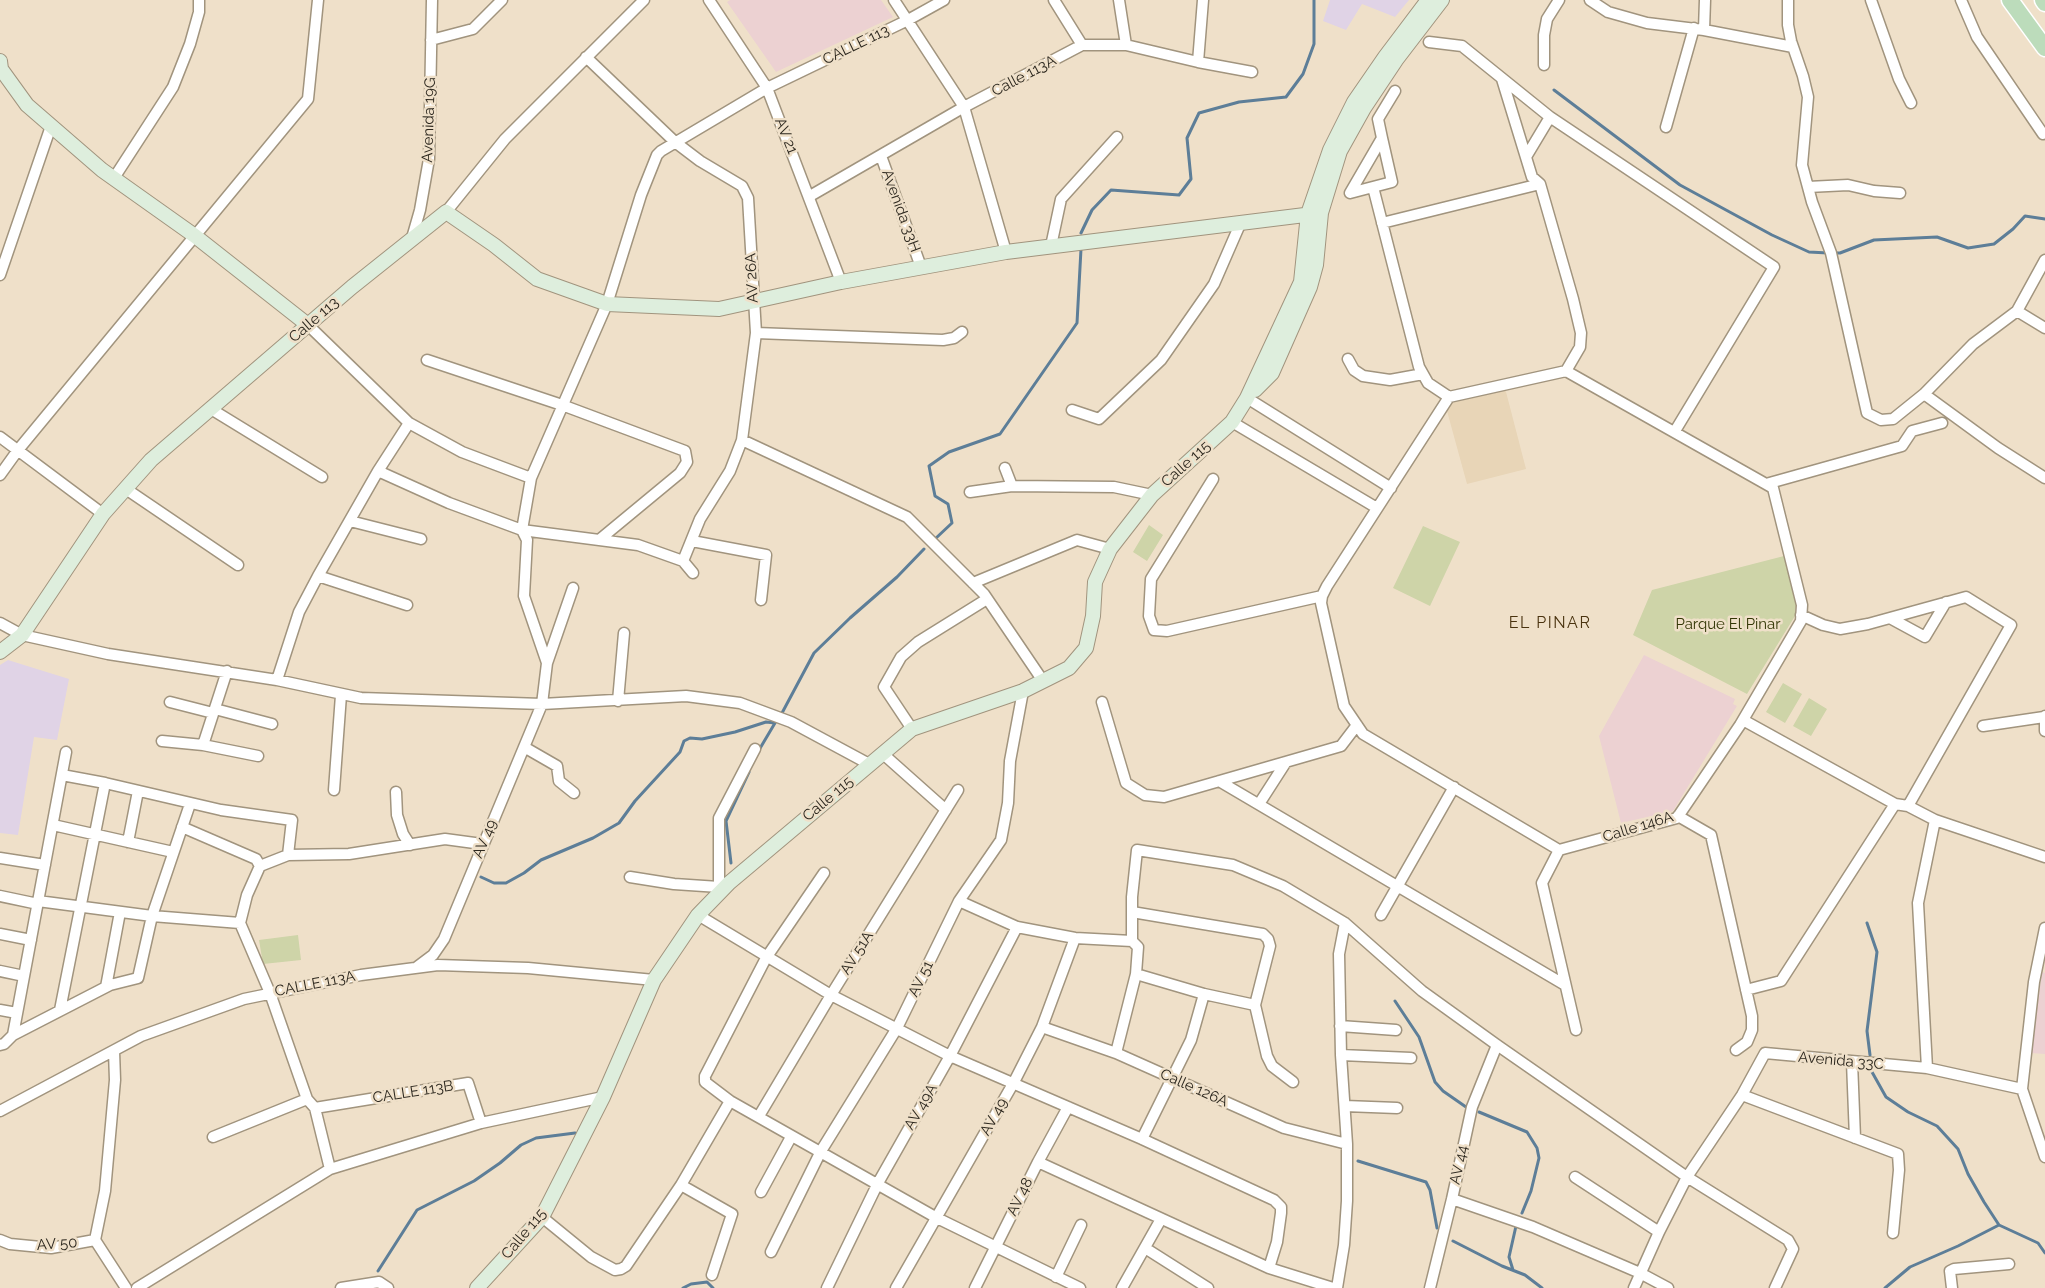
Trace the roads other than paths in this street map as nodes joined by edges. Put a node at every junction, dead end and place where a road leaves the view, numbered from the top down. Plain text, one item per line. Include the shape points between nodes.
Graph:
1 (199, 0) edge
2 (318, 0) edge
3 (432, 0) edge
4 (502, 0) edge
5 (644, 0) edge
6 (709, 0) edge
7 (894, 0) edge
8 (944, 0) edge
9 (1054, 0) edge
10 (1119, 0) edge
11 (1203, 0) edge
12 (1428, 0) edge
13 (1442, 0) edge
14 (1559, 0) edge
15 (1590, 0) edge
16 (1705, 0) edge
17 (1788, 0) edge
18 (1871, 0) edge
19 (1962, 0) edge
20 (2011, 2) edge
21 (908, 20) junction
22 (1699, 29) junction
23 (431, 40) junction
24 (1429, 42) dead end
25 (1082, 45) junction
26 (1126, 45) junction
27 (1793, 47) junction
28 (2045, 48) edge
29 (586, 57) junction
30 (1198, 62) junction
31 (1544, 66) dead end
32 (0, 67) edge
33 (1252, 72) dead end
34 (1502, 79) junction
35 (767, 88) junction
36 (1395, 91) dead end
37 (1911, 103) dead end
38 (964, 107) junction
39 (1550, 117) junction
40 (51, 126) junction
41 (1666, 127) dead end
42 (2043, 134) dead end
43 (1117, 137) dead end
44 (1382, 138) junction
45 (675, 142) junction
46 (880, 156) junction
47 (1526, 157) junction
48 (114, 178) junction
49 (1540, 184) junction
50 (1373, 187) junction
51 (1808, 187) junction
52 (1900, 193) dead end
53 (810, 196) junction
54 (446, 212) junction
55 (1315, 214) junction
56 (1241, 222) junction
57 (1382, 223) junction
58 (195, 236) junction
59 (412, 238) junction
60 (1050, 246) junction
61 (1006, 252) junction
62 (2045, 260) edge
63 (921, 267) junction
64 (0, 272) edge
65 (841, 282) junction
66 (753, 303) junction
67 (607, 304) junction
68 (2017, 311) junction
69 (308, 325) junction
70 (2045, 328) edge
71 (962, 332) dead end
72 (756, 333) junction
73 (1348, 358) dead end
74 (427, 360) dead end
75 (1566, 371) junction
76 (1423, 374) junction
77 (1924, 394) junction
78 (1449, 397) junction
79 (1247, 398) junction
80 (562, 405) junction
81 (211, 409) junction
82 (1072, 410) dead end
83 (1232, 422) junction
84 (409, 423) junction
85 (1942, 423) dead end
86 (1675, 431) junction
87 (0, 437) edge
88 (742, 440) junction
89 (18, 450) junction
90 (1005, 468) dead end
91 (378, 471) junction
92 (0, 475) edge
93 (322, 477) dead end
94 (531, 478) junction
95 (2045, 478) edge
96 (1212, 479) dead end
97 (1766, 484) junction
98 (1012, 486) junction
99 (1391, 488) junction
100 (126, 489) junction
101 (970, 492) dead end
102 (1152, 495) junction
103 (1377, 508) junction
104 (103, 514) junction
105 (350, 521) junction
106 (522, 530) junction
107 (421, 539) dead end
108 (599, 540) junction
109 (692, 541) junction
110 (1110, 549) junction
111 (683, 561) junction
112 (238, 565) dead end
113 (693, 573) dead end
114 (318, 576) junction
115 (974, 584) junction
116 (573, 588) dead end
117 (1322, 596) junction
118 (987, 599) junction
119 (761, 600) dead end
120 (1946, 602) junction
121 (407, 606) dead end
122 (1801, 615) junction
123 (1890, 618) junction
124 (0, 623) edge
125 (624, 633) dead end
126 (22, 635) junction
127 (0, 652) edge
128 (547, 663) junction
129 (227, 672) junction
130 (277, 680) junction
131 (1043, 681) junction
132 (1023, 692) junction
133 (341, 695) junction
134 (618, 701) junction
135 (170, 702) dead end
136 (1102, 702) dead end
137 (542, 704) junction
138 (214, 711) junction
139 (2044, 716) edge
140 (1743, 720) junction
141 (272, 724) dead end
142 (1357, 725) junction
143 (1983, 726) dead end
144 (912, 729) junction
145 (2045, 731) edge
146 (162, 741) dead end
147 (203, 745) junction
148 (524, 747) junction
149 (755, 749) dead end
150 (66, 752) dead end
151 (882, 753) junction
152 (258, 756) dead end
153 (1286, 762) junction
154 (869, 764) junction
155 (62, 775) junction
156 (1220, 781) junction
157 (105, 783) junction
158 (1454, 788) junction
159 (334, 790) dead end
160 (958, 790) dead end
161 (138, 791) junction
162 (396, 792) dead end
163 (574, 794) dead end
164 (190, 804) junction
165 (1259, 804) junction
166 (1895, 804) junction
167 (1908, 806) junction
168 (946, 810) junction
169 (1678, 816) junction
170 (1935, 820) junction
171 (53, 825) junction
172 (182, 827) junction
173 (95, 834) junction
174 (128, 842) junction
175 (482, 844) junction
176 (410, 845) junction
177 (1559, 850) junction
178 (173, 852) junction
179 (288, 855) junction
180 (2045, 857) edge
181 (0, 858) edge
182 (45, 865) junction
183 (260, 866) junction
184 (824, 873) dead end
185 (630, 877) dead end
186 (1398, 886) junction
187 (719, 890) junction
188 (0, 896) edge
189 (960, 901) junction
190 (38, 903) junction
191 (80, 906) junction
192 (120, 912) junction
193 (1132, 912) junction
194 (698, 915) junction
195 (1381, 915) dead end
196 (152, 916) junction
197 (240, 923) junction
198 (1345, 923) junction
199 (1017, 927) junction
200 (2045, 928) edge
201 (0, 934) edge
202 (1075, 938) junction
203 (31, 940) junction
204 (1132, 941) junction
205 (766, 958) junction
206 (417, 967) junction
207 (0, 971) edge
208 (1136, 974) junction
209 (24, 976) junction
210 (654, 980) junction
211 (1565, 985) junction
212 (106, 987) junction
213 (1746, 990) junction
214 (270, 993) junction
215 (1204, 994) junction
216 (831, 995) junction
217 (1255, 1005) junction
218 (0, 1010) edge
219 (60, 1010) junction
220 (17, 1013) junction
221 (1340, 1026) junction
222 (1042, 1027) junction
223 (897, 1028) junction
224 (1396, 1030) dead end
225 (1576, 1030) dead end
226 (13, 1035) junction
227 (0, 1045) edge
228 (1497, 1045) junction
229 (1736, 1050) dead end
230 (114, 1051) junction
231 (1116, 1053) junction
232 (1341, 1055) junction
233 (950, 1056) junction
234 (1411, 1058) dead end
235 (1852, 1062) junction
236 (1927, 1068) junction
237 (1171, 1077) junction
238 (1014, 1082) junction
239 (1293, 1082) dead end
240 (2022, 1089) junction
241 (1742, 1095) junction
242 (603, 1097) junction
243 (307, 1099) junction
244 (730, 1101) junction
245 (1345, 1106) junction
246 (1068, 1107) junction
247 (315, 1108) junction
248 (1397, 1108) dead end
249 (0, 1111) edge
250 (759, 1116) junction
251 (481, 1123) junction
252 (213, 1137) dead end
253 (791, 1137) junction
254 (1855, 1138) junction
255 (1142, 1139) junction
256 (1347, 1144) junction
257 (821, 1151) junction
258 (2045, 1157) edge
259 (1038, 1162) junction
260 (330, 1168) junction
261 (1575, 1177) dead end
262 (1687, 1177) junction
263 (878, 1183) junction
264 (681, 1185) junction
265 (761, 1192) dead end
266 (1452, 1199) junction
267 (542, 1217) junction
268 (937, 1218) junction
269 (1161, 1219) junction
270 (1081, 1225) dead end
271 (1659, 1232) junction
272 (1893, 1233) dead end
273 (0, 1240) edge
274 (95, 1240) junction
275 (996, 1247) junction
276 (1145, 1248) junction
277 (771, 1252) dead end
278 (2010, 1264) dead end
279 (1269, 1268) junction
280 (1640, 1273) junction
281 (712, 1275) dead end
282 (1056, 1277) junction
283 (1202, 1286) edge
284 (126, 1288) edge
285 (137, 1288) edge
286 (341, 1288) edge
287 (387, 1288) edge
288 (477, 1288) edge
289 (827, 1288) edge
290 (896, 1288) edge
291 (975, 1288) edge
292 (1080, 1288) edge
293 (1122, 1288) edge
294 (1335, 1288) edge
295 (1430, 1288) edge
296 (1634, 1288) edge
297 (1668, 1288) edge
298 (1775, 1288) edge
299 (1952, 1288) edge

1 - 48 street via 190,44 173,87
2 - 58 street via 308,99
3 - 23 street, Avenida 19G
4 - 23 street via 473,29
5 - 29 street, Calle 113
6 - 35 street, AV 21
7 - 21 street
8 - 21 street, CALLE 113
9 - 25 street
10 - 26 street
11 - 30 street
12 - 55 street, Calle 115 via 1354,102 1330,150
13 - 55 street, Calle 115 via 1364,108 1340,152
14 - 31 street via 1547,19
15 - 22 street via 1608,12 1647,23
16 - 22 street
17 - 27 street
18 - 37 street
19 - 42 street via 1977,37
20 - 28 main road
21 - 35 street, CALLE 113
21 - 38 street
22 - 27 street
22 - 41 street
23 - 59 street, Avenida 19G via 429,159
24 - 34 street via 1462,46
25 - 26 street, Calle 113A
25 - 38 street, Calle 113A
26 - 30 street, Calle 113A
27 - 51 street via 1808,97 1802,165
29 - 45 street, AV 26A
29 - 54 street, Calle 113 via 504,139
30 - 33 street, Calle 113A
32 - 40 street via 27,105
34 - 39 street
34 - 47 street
35 - 45 street, CALLE 113
35 - 53 street, AV 21
36 - 44 street via 1378,119
38 - 46 street, Calle 113A
38 - 61 street
39 - 47 street
39 - 86 street via 1774,267
40 - 48 street
40 - 64 street
43 - 60 street via 1061,199
44 - 50 street via 1392,183
44 - 50 street via 1350,193
45 - 66 street, AV 26A via 746,190
45 - 67 street, CALLE 113 via 657,155
46 - 53 street, Calle 113A
46 - 63 street, Avenida 33H
47 - 49 street via 1532,177
48 - 58 street
49 - 57 street
49 - 75 street via 1581,333 1580,347
50 - 57 street
51 - 52 street via 1848,185
51 - 77 street via 1831,253 1867,413 1881,420 1893,419
53 - 65 street, AV 21
54 - 59 street, Calle 113
54 - 67 street via 537,279
55 - 56 street
55 - 79 street, Calle 115 via 1302,282
56 - 60 street
56 - 82 street via 1214,284 1161,360 1099,419
57 - 76 street
58 - 69 street
58 - 89 street
59 - 69 street, Calle 113
60 - 61 street
61 - 63 street
62 - 68 street
63 - 65 street
65 - 66 street
66 - 67 street via 718,309
66 - 72 street, AV 26A
67 - 80 street, CALLE 113
68 - 70 street
68 - 77 street via 1972,344
69 - 81 street, Calle 113
69 - 84 street
71 - 72 street via 943,340
72 - 88 street, AV 26A
73 - 76 street via 1354,370 1364,376 1390,380
74 - 80 street
75 - 78 street
75 - 86 street
76 - 78 street via 1428,383
77 - 95 street
78 - 99 street
79 - 83 street, Calle 115
79 - 99 street
80 - 94 street, CALLE 113
80 - 108 street via 679,448 687,455 680,473
81 - 93 street
81 - 100 street, Calle 113 via 151,460
83 - 102 street, Calle 115
83 - 103 street
84 - 91 street
84 - 94 street via 462,453
85 - 97 street via 1912,431 1902,446
86 - 97 street
87 - 89 street
88 - 109 street, AV 26A via 735,461 707,505
88 - 115 street via 901,513
89 - 92 street
89 - 104 street
90 - 98 street
91 - 105 street
91 - 106 street
94 - 106 street, CALLE 113
96 - 117 street via 1151,579 1149,616 1154,630 1167,631
97 - 122 street via 1773,488
98 - 101 street
98 - 102 street via 1114,487
99 - 103 street
100 - 104 street, Calle 113
100 - 112 street
102 - 110 street, Calle 115
103 - 117 street
104 - 126 street, Calle 113
105 - 107 street
105 - 114 street
106 - 108 street
106 - 128 street, CALLE 113 via 527,540 524,596
108 - 111 street via 638,545
109 - 111 street, AV 26A
109 - 119 street via 766,555
110 - 115 street via 1077,540
110 - 131 street, Calle 115 via 1095,582 1086,648 1069,668
111 - 113 street
114 - 121 street
114 - 130 street via 300,612
115 - 118 street
116 - 128 street
117 - 142 street via 1344,706
118 - 131 street
118 - 144 street via 901,657 884,687
120 - 123 street
120 - 123 street via 1925,637
120 - 167 street via 1966,597 2011,625
122 - 123 street via 1840,628
122 - 140 street, Calle 146A
124 - 126 street
125 - 134 street
126 - 127 street, Calle 113
126 - 129 street via 108,654
128 - 137 street, AV 49
129 - 130 street
129 - 138 street
130 - 133 street
131 - 132 street, Calle 115
132 - 144 street, Calle 115
132 - 189 street, AV 51 via 1001,840
133 - 137 street
133 - 159 street
134 - 137 street
134 - 154 street via 686,696 740,703 791,722
135 - 138 street
136 - 156 street via 1126,783 1145,795 1164,797
137 - 148 street, AV 49
138 - 141 street
138 - 147 street
139 - 143 street
139 - 145 street
140 - 166 street
140 - 169 street, Calle 146A
142 - 153 street via 1341,746
142 - 158 street via 1363,734
144 - 151 street, Calle 115
146 - 147 street
147 - 152 street
148 - 163 street via 556,766 559,781
148 - 175 street, AV 49
149 - 187 street via 719,818
150 - 155 street
151 - 154 street, Calle 115
151 - 168 street
153 - 156 street
153 - 165 street
154 - 187 street, Calle 115
155 - 157 street
155 - 171 street
156 - 165 street
157 - 161 street
157 - 173 street
158 - 177 street
158 - 186 street
160 - 168 street, AV 51A
161 - 164 street
161 - 174 street
162 - 176 street via 397,815
164 - 172 street
164 - 179 street via 292,820
165 - 186 street
166 - 167 street
166 - 213 street via 1781,981
167 - 170 street
168 - 216 street, AV 51A
169 - 177 street, Calle 146A
169 - 213 street via 1711,835
170 - 180 street
170 - 236 street via 1918,903
171 - 173 street
171 - 182 street
172 - 178 street
172 - 183 street via 256,860
173 - 174 street
173 - 191 street
174 - 178 street
175 - 176 street via 445,839
175 - 206 street, AV 49 via 444,939 433,956
176 - 179 street via 349,854
177 - 211 street via 1542,883
178 - 196 street
179 - 183 street
181 - 182 street
182 - 190 street
183 - 197 street
184 - 205 street
185 - 187 street
186 - 195 street
186 - 211 street
187 - 194 street, Calle 115
188 - 190 street
189 - 199 street
189 - 223 street, AV 51
190 - 191 street
190 - 203 street
191 - 192 street
191 - 219 street
192 - 196 street
192 - 212 street
193 - 198 street via 1137,850 1233,865 1283,886
193 - 204 street
193 - 217 street via 1263,934 1270,946
194 - 205 street
194 - 210 street, Calle 115
196 - 197 street
196 - 212 street via 138,978
197 - 214 street
198 - 221 street via 1339,954
198 - 228 street via 1422,991
199 - 202 street
199 - 233 street, AV 49A
200 - 240 street via 2034,982
201 - 203 street
202 - 204 street
202 - 222 street, AV 49
203 - 209 street
204 - 208 street via 1138,947
205 - 216 street
205 - 244 street via 705,1076 705,1082
206 - 210 street, CALLE 113A via 528,968
206 - 214 street, CALLE 113A
207 - 209 street
208 - 215 street
208 - 231 street
209 - 220 street
210 - 242 street, Calle 115
211 - 225 street
212 - 219 street
213 - 229 street via 1752,1030 1747,1042
214 - 230 street, CALLE 113A via 141,1036
214 - 243 street
215 - 217 street
215 - 237 street via 1191,1040
216 - 223 street
216 - 250 street, AV 51A
217 - 239 street via 1272,1066
218 - 220 street
219 - 226 street
220 - 226 street
221 - 224 street
221 - 232 street
222 - 231 street, Calle 126A
222 - 238 street, AV 49
223 - 233 street
223 - 257 street, AV 51
226 - 227 street
228 - 262 street
228 - 266 street, AV 44 via 1472,1107
230 - 249 street, CALLE 113A
230 - 274 street via 105,1191
231 - 237 street, Calle 126A
232 - 234 street
232 - 245 street
233 - 238 street
233 - 263 street, AV 49A
235 - 236 street, Avenida 33C
235 - 241 street, Avenida 33C via 1765,1053
235 - 254 street
236 - 240 street, Avenida 33C
237 - 255 street
237 - 256 street, Calle 126A via 1284,1128
238 - 246 street
238 - 268 street, AV 49
240 - 258 street
241 - 254 street
241 - 262 street, Avenida 33C
242 - 251 street
242 - 267 street, Calle 115
243 - 247 street
243 - 252 street
244 - 250 street
244 - 264 street
245 - 248 street
245 - 256 street
246 - 255 street
246 - 259 street, AV 48
247 - 251 street, CALLE 113B via 468,1083
247 - 260 street
250 - 253 street
251 - 260 street
253 - 257 street
253 - 265 street
254 - 272 street via 1898,1154
255 - 279 street via 1274,1200 1281,1207
256 - 294 street via 1347,1212
257 - 263 street
257 - 277 street, AV 51
259 - 269 street
259 - 275 street, AV 48
260 - 285 street
261 - 271 street
262 - 271 street, Avenida 33C
262 - 298 street via 1788,1240 1793,1249
263 - 268 street
263 - 289 street, AV 49A
264 - 267 street via 621,1269 615,1270 591,1257
264 - 281 street via 732,1214
266 - 280 street via 1533,1227
266 - 295 street, AV 44
267 - 288 street, Calle 115
268 - 275 street
268 - 290 street, AV 49
269 - 276 street
269 - 279 street
270 - 282 street
271 - 280 street, Avenida 33C
273 - 274 street, AV 50 via 51,1248
274 - 284 street, AV 50
275 - 282 street
275 - 291 street, AV 48
276 - 283 street
276 - 293 street
278 - 299 street via 1954,1269 1950,1271
279 - 294 street
280 - 296 street, Avenida 33C
280 - 297 street
282 - 292 street
286 - 287 street via 379,1282

